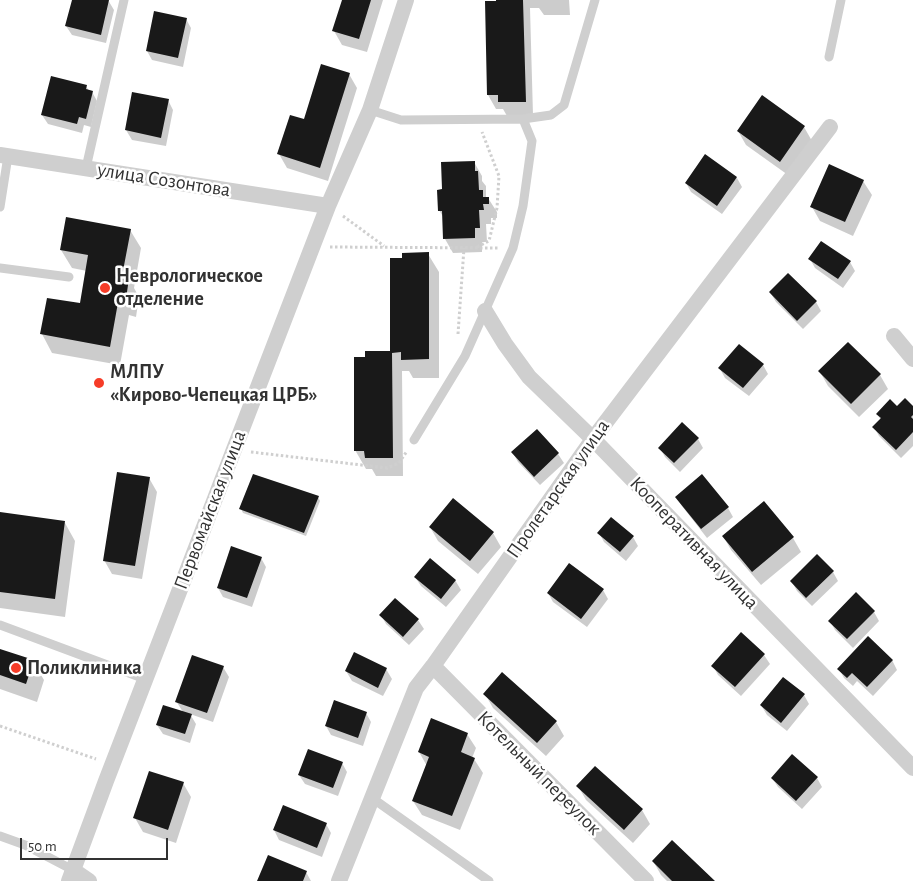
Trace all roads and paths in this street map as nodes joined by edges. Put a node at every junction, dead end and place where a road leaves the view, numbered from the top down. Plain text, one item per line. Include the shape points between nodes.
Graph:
1 (124, 0) edge
2 (406, 0) edge
3 (595, 0) edge
4 (841, 0) edge
5 (829, 58) dead end
6 (370, 110) junction
7 (477, 119) junction
8 (523, 119) junction
9 (830, 127) dead end
10 (4, 155) edge
11 (86, 168) junction
12 (328, 206) junction
13 (0, 207) edge
14 (312, 247) junction
15 (386, 247) junction
16 (464, 248) junction
17 (475, 248) junction
18 (513, 248) junction
19 (0, 268) edge
20 (69, 277) dead end
21 (485, 312) junction
22 (894, 336) dead end
23 (458, 343) dead end
24 (913, 359) edge
25 (593, 438) junction
26 (414, 440) joint
27 (233, 450) junction
28 (0, 625) edge
29 (433, 666) junction
30 (145, 679) junction
31 (0, 726) edge
32 (112, 764) junction
33 (913, 768) edge
34 (372, 798) junction
35 (0, 836) edge
36 (71, 875) edge
37 (89, 881) edge
38 (339, 881) edge
39 (489, 881) edge
40 (646, 881) edge

1 - 11 lane
2 - 6 street, Первомайская улица
3 - 8 lane via 564,105 551,114
4 - 5 lane
6 - 7 lane via 401,120
6 - 12 street, Первомайская улица
7 - 8 lane
7 - 17 path via 499,176 497,208 489,241
8 - 18 lane via 532,141 523,206
9 - 25 street, Пролетарская улица
10 - 11 street, улица Созонтова
10 - 13 lane
11 - 12 street, улица Созонтова
12 - 14 street, Первомайская улица
12 - 15 path
14 - 15 path
14 - 27 street, Первомайская улица
15 - 16 path
16 - 17 path
16 - 23 path
17 - 18 path
18 - 21 lane
19 - 20 lane
21 - 25 street, Кооперативная улица via 529,377
21 - 26 lane via 465,356
22 - 24 street
25 - 29 street, Пролетарская улица
25 - 33 street, Кооперативная улица
26 - 27 path via 399,462 387,468
27 - 30 street, Первомайская улица
28 - 30 lane
29 - 34 street, Пролетарская улица via 416,688
29 - 40 street, Котельный переулок
30 - 32 street, Первомайская улица
31 - 32 path
32 - 36 street, Первомайская улица
34 - 38 street, Пролетарская улица
34 - 39 lane
35 - 36 lane via 25,845
36 - 37 street

